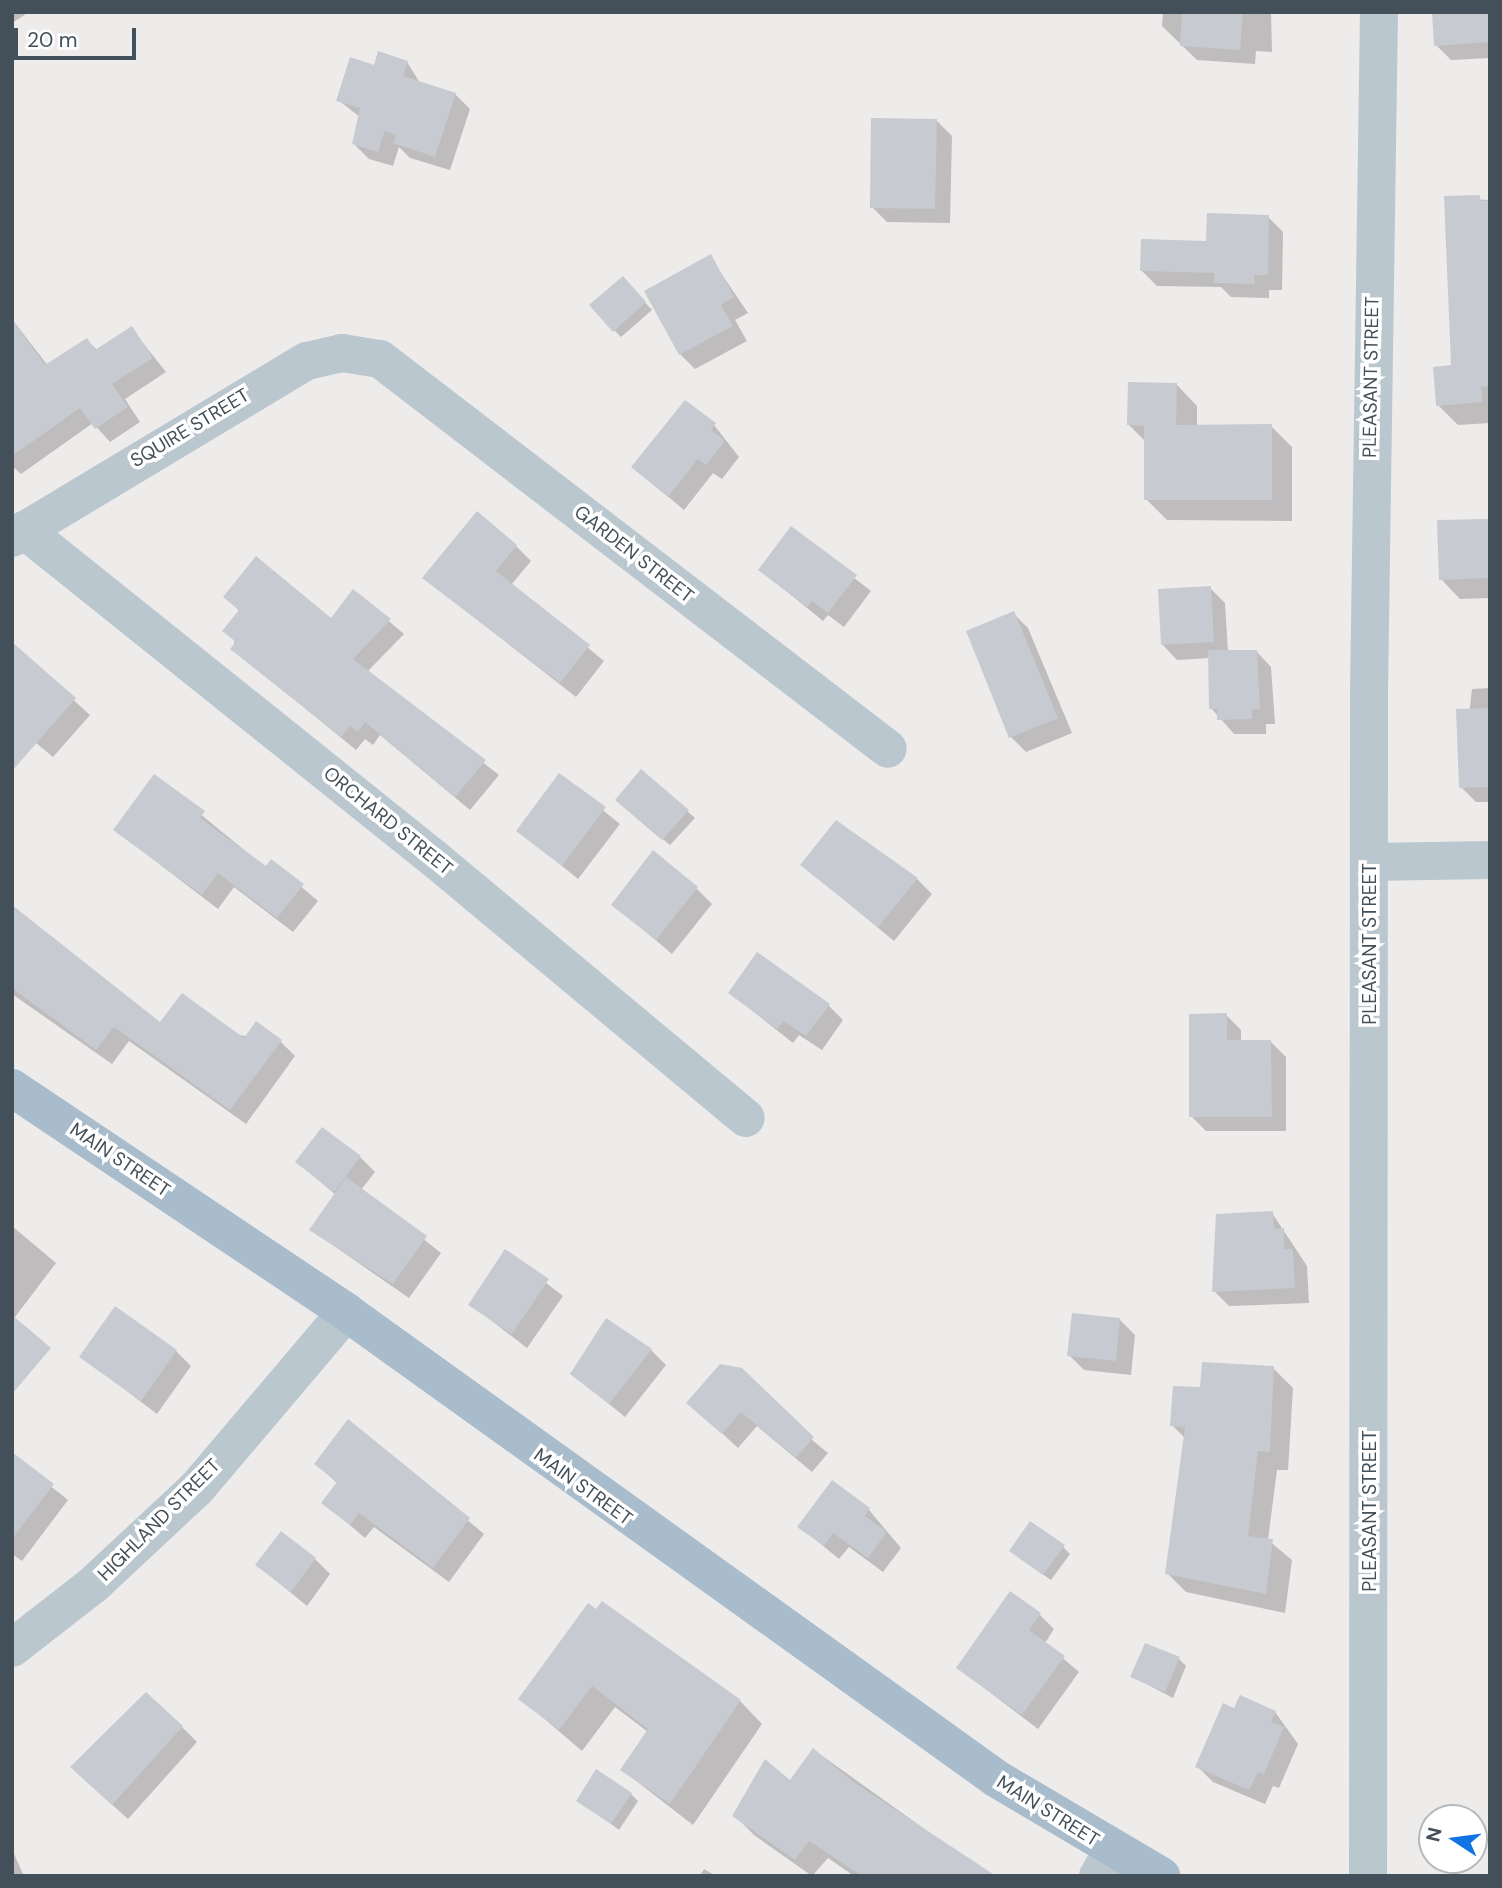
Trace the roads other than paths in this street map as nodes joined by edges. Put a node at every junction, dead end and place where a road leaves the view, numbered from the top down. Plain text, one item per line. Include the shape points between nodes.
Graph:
1 (1379, 12) edge
2 (380, 359) joint
3 (18, 534) edge
4 (888, 749) dead end
5 (1490, 860) edge
6 (1370, 862) junction
7 (12, 1088) edge
8 (746, 1118) dead end
9 (346, 1312) junction
10 (12, 1648) edge
11 (1105, 1864) edge
12 (1161, 1876) edge
13 (1368, 1876) edge

1 - 6 street, PLEASANT STREET
2 - 3 street, SQUIRE STREET via 342,353 307,361
2 - 4 street, GARDEN STREET
3 - 8 street, ORCHARD STREET via 436,860
5 - 6 street
6 - 13 street, PLEASANT STREET
7 - 9 main road, MAIN STREET
9 - 10 street, HIGHLAND STREET via 197,1488 93,1585
9 - 11 main road, MAIN STREET
11 - 12 main road, MAIN STREET

